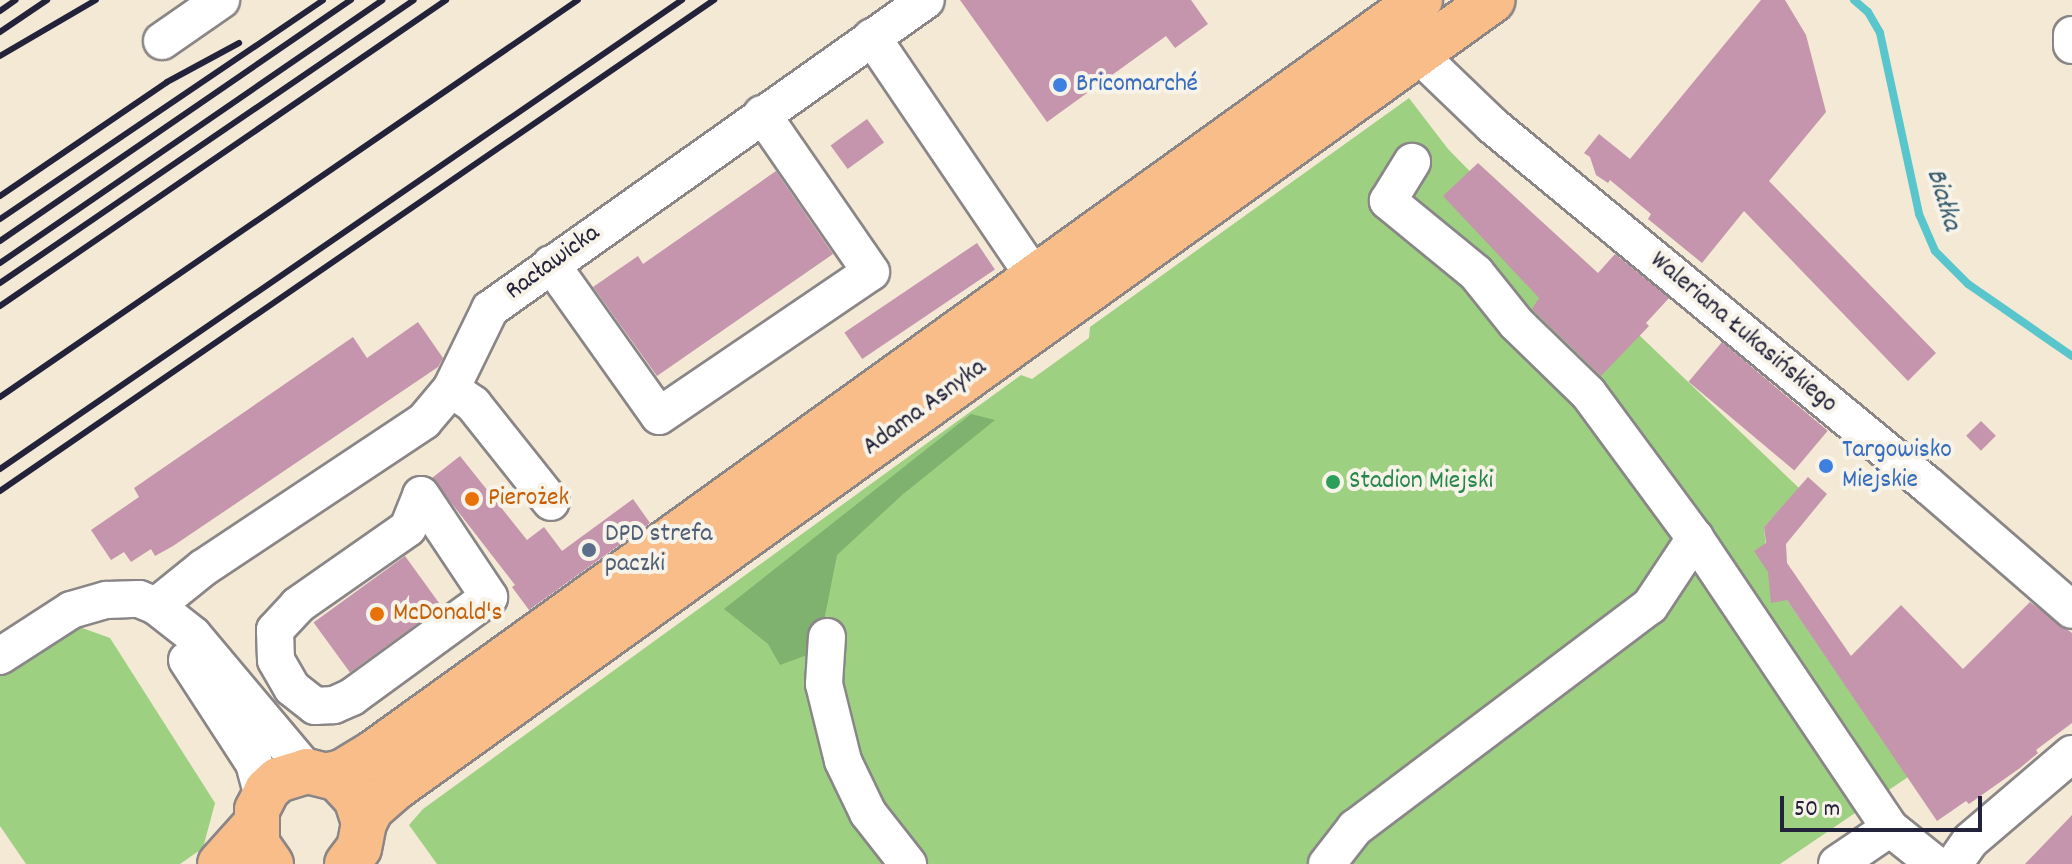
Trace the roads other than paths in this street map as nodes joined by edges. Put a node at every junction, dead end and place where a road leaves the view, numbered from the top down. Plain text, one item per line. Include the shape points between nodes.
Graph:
1 (221, 0) edge
2 (926, 0) edge
3 (1420, 0) edge
4 (1493, 0) edge
5 (2072, 35) edge
6 (872, 37) junction
7 (162, 41) dead end
8 (2072, 45) edge
9 (1417, 53) junction
10 (762, 114) junction
11 (1412, 162) dead end
12 (551, 264) junction
13 (1046, 294) junction
14 (451, 389) junction
15 (421, 495) joint
16 (551, 502) dead end
17 (1695, 538) junction
18 (156, 606) junction
19 (2072, 610) edge
20 (827, 637) dead end
21 (0, 656) edge
22 (2072, 754) edge
23 (318, 773) junction
24 (263, 828) edge
25 (1890, 828) junction
26 (362, 848) edge
27 (220, 864) edge
28 (908, 864) edge
29 (1327, 864) edge
30 (1837, 864) edge
31 (1935, 864) edge
32 (1954, 864) edge

1 - 7 street
2 - 6 street, Racławicka
3 - 13 main road, Adama Asnyka
4 - 9 main road, Adama Asnyka
5 - 8 street
6 - 10 street, Racławicka
6 - 13 street
9 - 13 main road, Adama Asnyka
9 - 19 street, Waleriana Łukasińskiego via 1493,126
10 - 12 street, Racławicka
10 - 12 street via 871,272 659,416
11 - 17 street via 1388,201 1476,273 1516,323 1588,393
12 - 14 street, Racławicka via 490,309
13 - 23 main road, Adama Asnyka via 372,754 342,772
13 - 26 main road, Adama Asnyka via 395,788 371,809
14 - 16 street via 473,404
14 - 18 street, Racławicka via 424,421 203,568
15 - 15 street via 408,528 298,605 275,630 276,660 292,688 315,706 352,697 489,597
17 - 25 street
17 - 29 street via 1650,606 1355,828
18 - 21 street via 126,597 80,607
18 - 23 street via 193,635
18 - 24 street via 254,763
20 - 28 street via 824,684 843,761 868,813
22 - 32 street via 1970,841
23 - 24 main road, Adama Asnyka via 278,780
23 - 26 main road via 351,790
24 - 27 main road, Adama Asnyka
25 - 30 street
25 - 31 street

